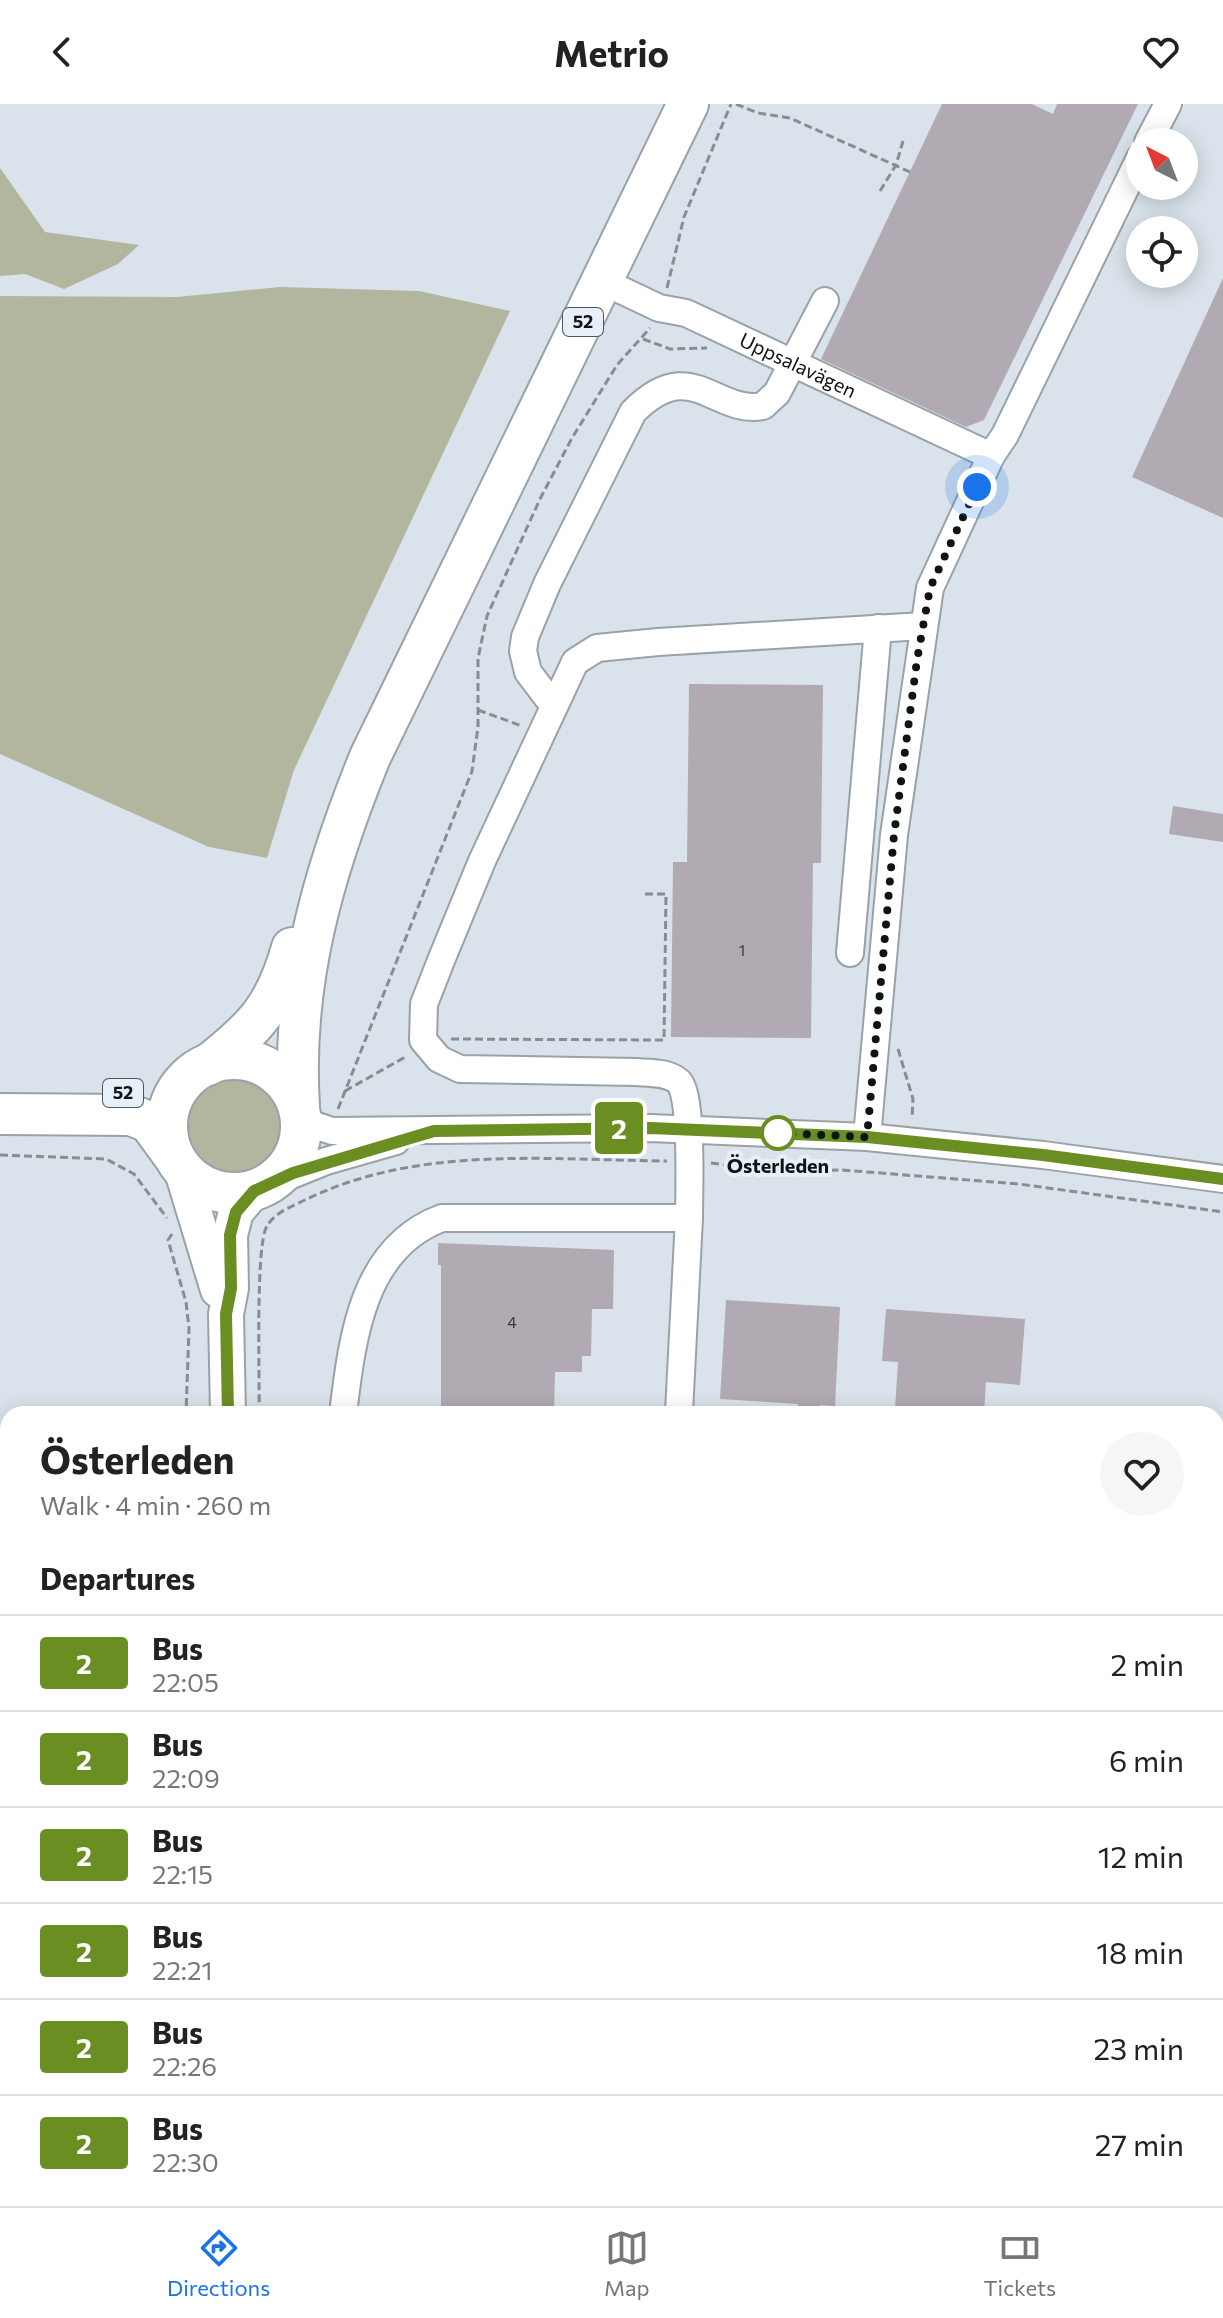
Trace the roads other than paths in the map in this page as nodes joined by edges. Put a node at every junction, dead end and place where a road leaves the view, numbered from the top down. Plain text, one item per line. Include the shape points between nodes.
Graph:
1 (663, 104) edge
2 (688, 104) edge
3 (1168, 104) edge
4 (1155, 128) edge
5 (1126, 187) edge
6 (592, 276) junction
7 (825, 301) dead end
8 (792, 362) junction
9 (991, 456) junction
10 (923, 626) junction
11 (878, 628) junction
12 (873, 691) junction
13 (912, 695) junction
14 (553, 705) junction
15 (861, 829) junction
16 (894, 835) junction
17 (850, 953) dead end
18 (201, 1069) junction
19 (300, 1109) junction
20 (53, 1113) junction
21 (0, 1114) edge
22 (686, 1130) junction
23 (434, 1131) junction
24 (867, 1137) junction
25 (178, 1164) junction
26 (1223, 1179) edge
27 (261, 1188) junction
28 (689, 1218) junction
29 (226, 1314) junction
30 (228, 1406) edge
31 (344, 1406) edge
32 (679, 1406) edge

1 - 6 highway, 52
2 - 6 highway, 52
3 - 4 street
5 - 9 street
6 - 8 street, Uppsalavägen
6 - 18 highway, 52 via 372,711 277,988 254,1028
6 - 19 highway, 52 via 343,824 306,957 296,1063
7 - 8 street
8 - 9 street, Uppsalavägen
8 - 14 street via 777,393 763,406 747,406 687,386 653,394 633,412 525,637 528,672
9 - 10 street via 930,588
10 - 11 street
10 - 13 street
11 - 12 street
11 - 14 street via 597,648 575,662
12 - 13 street
12 - 15 street
13 - 16 street
14 - 22 street via 424,1004 426,1045 460,1069 665,1074 685,1088
15 - 16 street
15 - 17 street
16 - 24 street
18 - 19 highway, 52 via 237,1059 260,1064 288,1085
18 - 20 highway, 52
18 - 25 highway, 52 via 176,1092 167,1117 169,1144
19 - 23 street via 314,1125 332,1131
19 - 27 highway, 52 via 302,1131 295,1157 278,1178
20 - 21 highway, 52
20 - 25 highway, 52 via 139,1117 159,1132
22 - 23 street
22 - 24 street
22 - 28 street
23 - 27 street via 326,1161
24 - 26 street
25 - 27 highway, 52 via 191,1178 218,1192
25 - 29 main road
27 - 29 main road via 232,1223
28 - 31 street via 442,1218 425,1224 392,1254 372,1283 354,1329
28 - 32 street
29 - 30 main road

